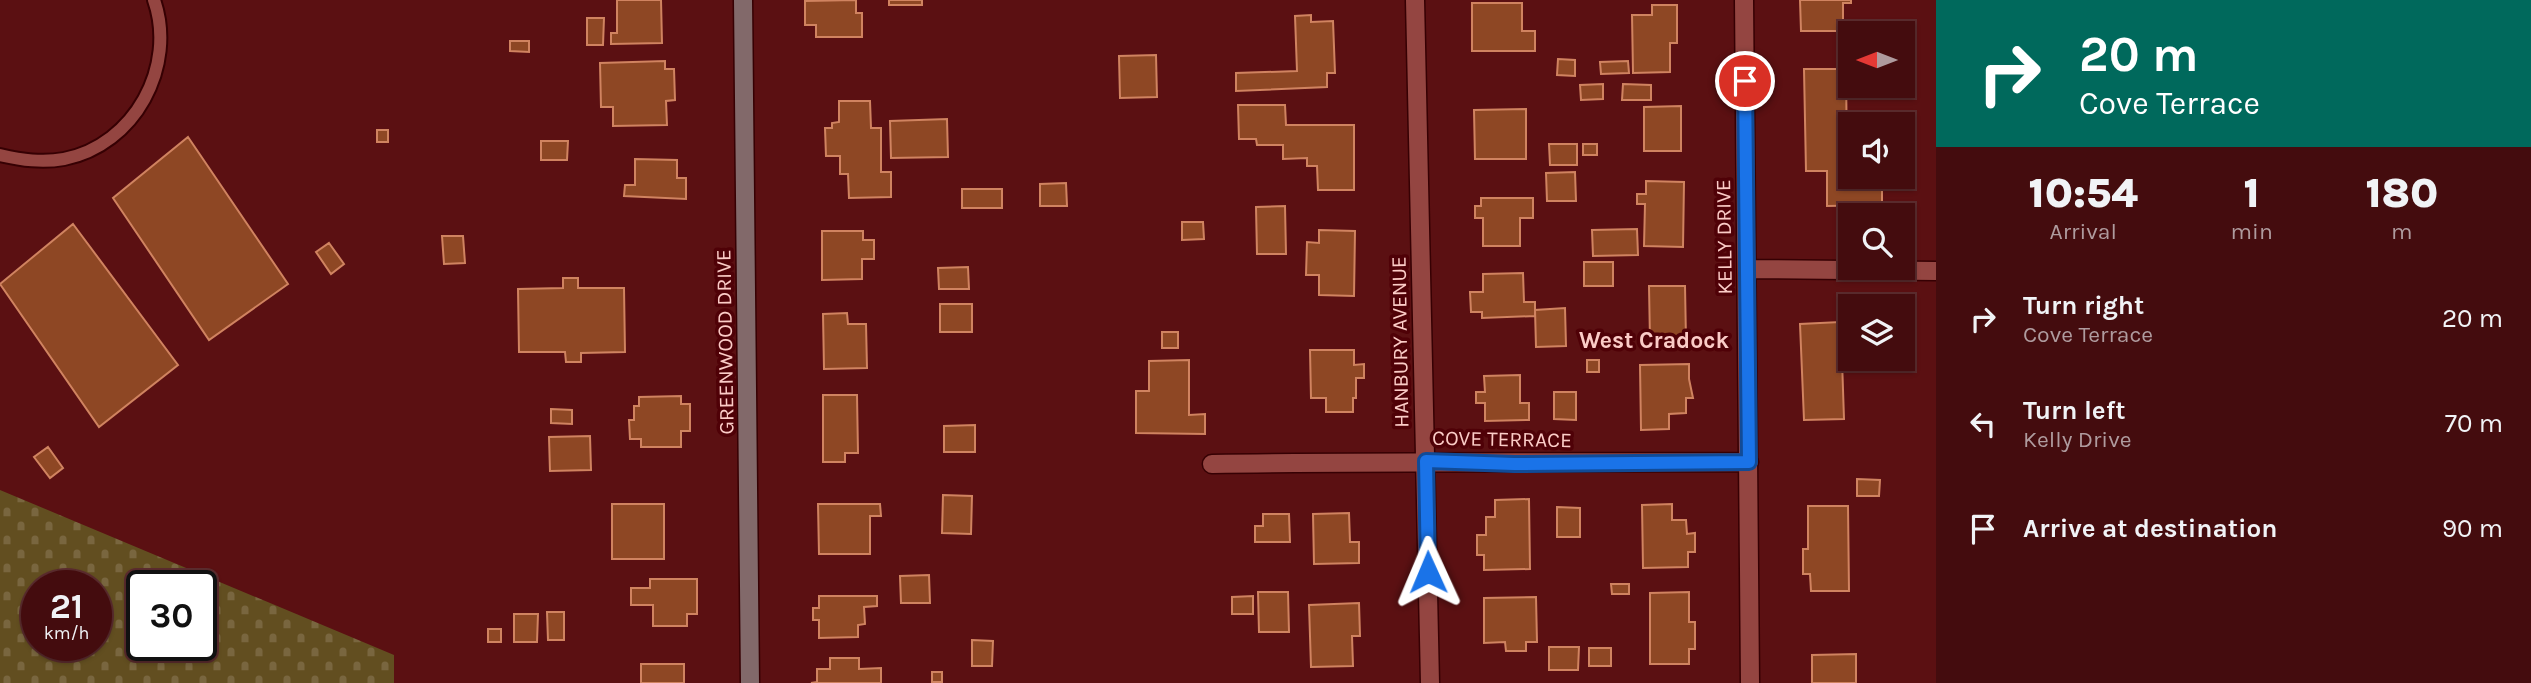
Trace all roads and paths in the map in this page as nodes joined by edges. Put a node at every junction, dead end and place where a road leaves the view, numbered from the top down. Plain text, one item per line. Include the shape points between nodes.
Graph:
1 (153, 0) edge
2 (743, 0) edge
3 (1415, 0) edge
4 (1744, 0) edge
5 (0, 155) edge
6 (1747, 269) junction
7 (1936, 271) edge
8 (1426, 461) junction
9 (1749, 462) junction
10 (1212, 464) dead end
11 (750, 683) edge
12 (1430, 683) edge
13 (1750, 683) edge

1 - 5 lane via 159,16 159,63 147,96 127,124 99,146 66,159 30,162
2 - 11 street, GREENWOOD DRIVE
3 - 8 street, HANBURY AVENUE
4 - 6 street, KELLY DRIVE
6 - 7 street
6 - 9 street, KELLY DRIVE
8 - 9 street, COVE TERRACE
8 - 10 street, COVE TERRACE
8 - 12 street, HANBURY AVENUE
9 - 13 street, KELLY DRIVE

